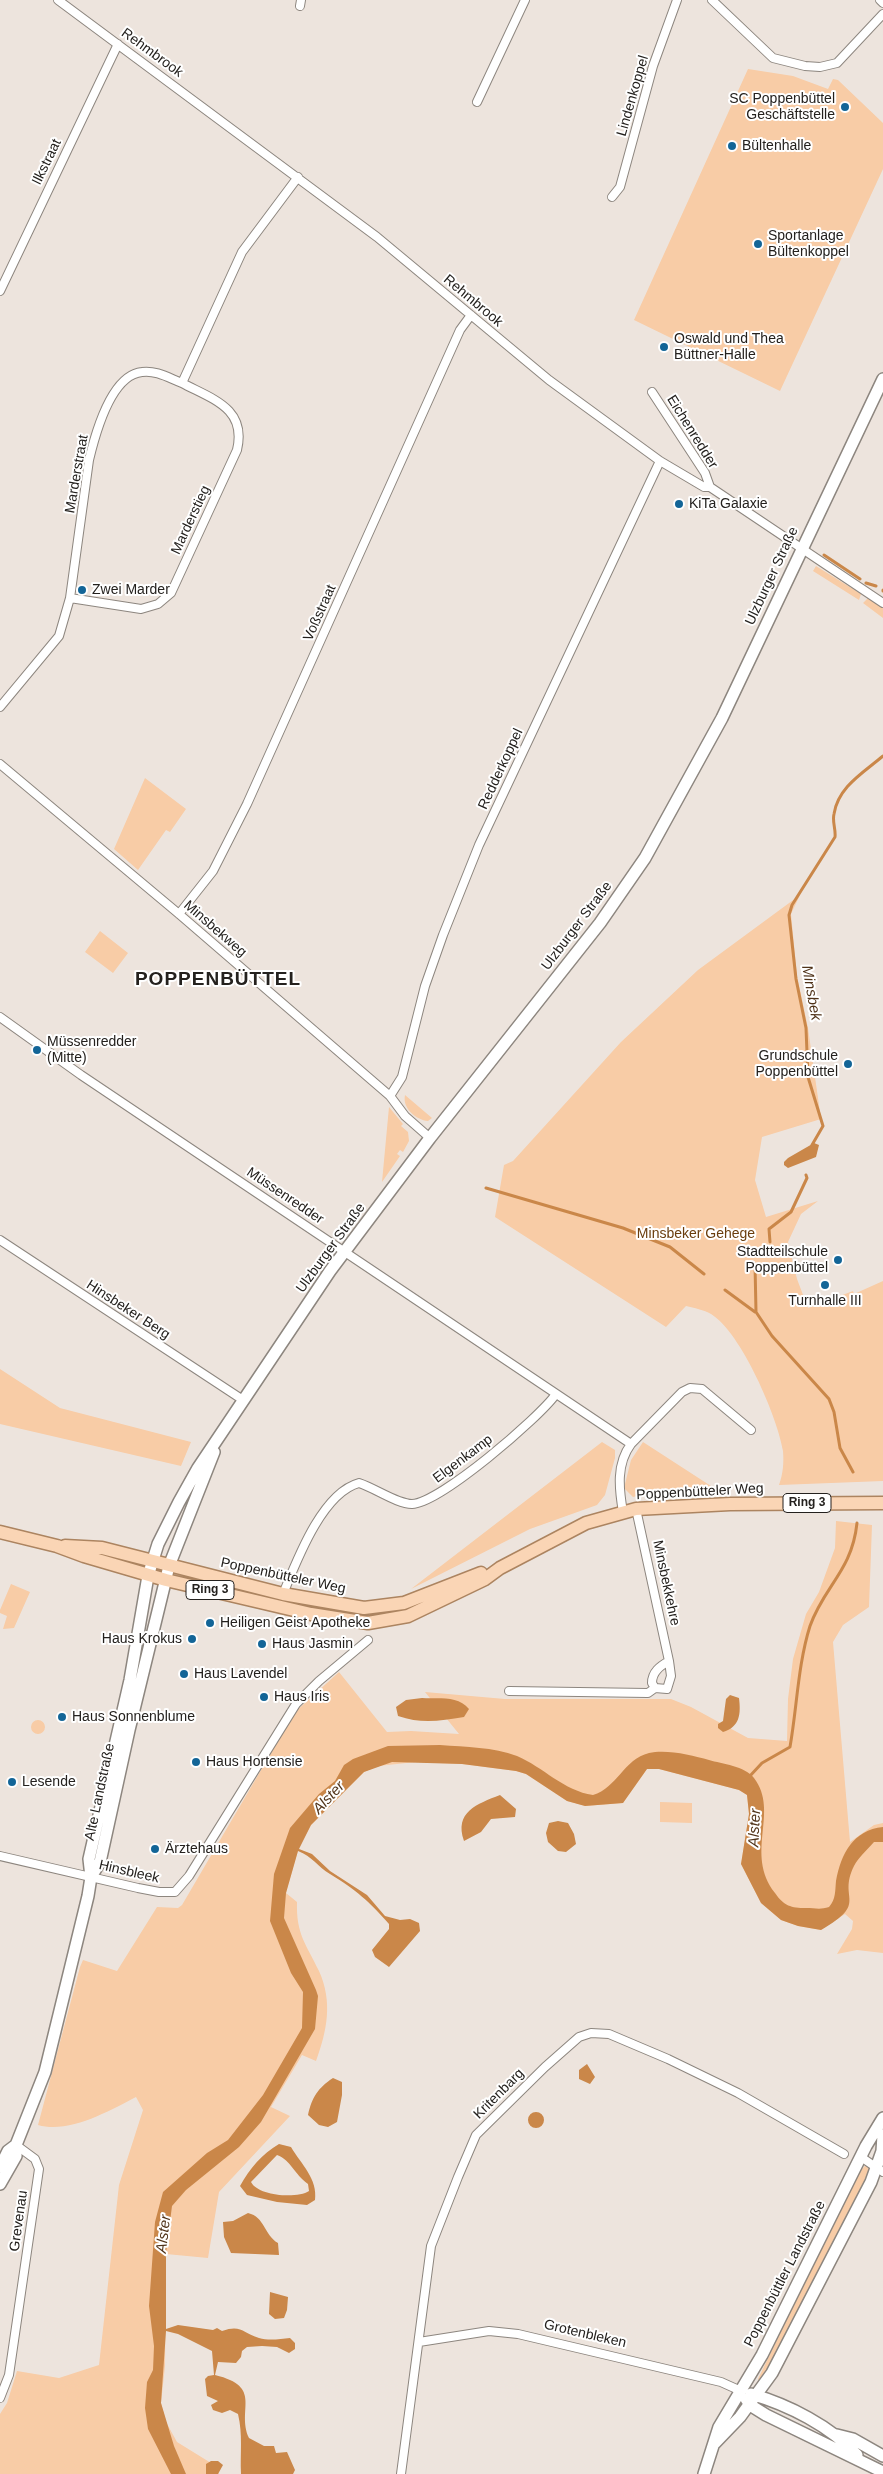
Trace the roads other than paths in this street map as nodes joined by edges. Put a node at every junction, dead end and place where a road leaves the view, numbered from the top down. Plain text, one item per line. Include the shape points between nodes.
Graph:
1 (58, 0) edge
2 (525, 0) edge
3 (677, 0) edge
4 (712, 0) edge
5 (880, 0) edge
6 (883, 3) edge
7 (883, 14) edge
8 (118, 44) junction
9 (477, 102) dead end
10 (298, 177) junction
11 (612, 197) dead end
12 (0, 291) edge
13 (471, 315) junction
14 (883, 378) edge
15 (182, 383) junction
16 (652, 392) dead end
17 (660, 461) junction
18 (710, 487) junction
19 (801, 549) junction
20 (70, 598) junction
21 (883, 603) edge
22 (0, 707) edge
23 (0, 764) edge
24 (179, 914) junction
25 (0, 1017) edge
26 (390, 1096) junction
27 (430, 1138) junction
28 (0, 1240) edge
29 (345, 1251) junction
30 (556, 1394) junction
31 (243, 1400) junction
32 (751, 1430) dead end
33 (217, 1443) junction
34 (631, 1444) junction
35 (883, 1503) edge
36 (630, 1511) junction
37 (0, 1532) edge
38 (57, 1546) junction
39 (152, 1561) junction
40 (169, 1566) junction
41 (500, 1568) junction
42 (148, 1576) junction
43 (166, 1580) junction
44 (283, 1594) junction
45 (368, 1640) dead end
46 (669, 1661) junction
47 (656, 1688) junction
48 (509, 1690) dead end
49 (0, 1856) edge
50 (91, 1876) junction
51 (883, 2118) edge
52 (883, 2135) edge
53 (16, 2145) junction
54 (866, 2146) junction
55 (883, 2151) edge
56 (844, 2154) dead end
57 (861, 2157) junction
58 (0, 2167) edge
59 (880, 2170) edge
60 (0, 2184) edge
61 (419, 2342) junction
62 (772, 2373) junction
63 (741, 2391) junction
64 (0, 2398) edge
65 (753, 2400) junction
66 (775, 2401) junction
67 (835, 2434) junction
68 (714, 2444) junction
69 (883, 2456) edge
70 (862, 2459) junction
71 (883, 2472) edge
72 (400, 2473) edge
73 (704, 2474) edge

1 - 8 street, Rehmbrook
2 - 9 street
3 - 11 street, Lindenkoppel via 653,66 620,187
4 - 7 street via 773,58 820,68 837,63
5 - 6 street
8 - 10 street, Rehmbrook
8 - 12 street, Ilkstraat
10 - 13 street, Rehmbrook via 377,236
10 - 15 street via 242,252
13 - 17 street, Rehmbrook via 548,380
13 - 24 street, Voßstraat via 460,330 247,804 213,872
14 - 19 main road, Ulzburger Straße
15 - 20 street, Marderstraat via 158,373 141,372 124,379 111,398 94,438 89,460
15 - 20 street, Marderstieg via 225,406 236,420 240,436 237,450 170,593 158,604 141,608
16 - 18 street, Eichenredder via 705,473
17 - 18 street, Rehmbrook via 704,487
17 - 26 street, Redderkoppel via 479,845 426,986 402,1077
18 - 19 street, Rehmbrook
19 - 21 street, Rehmbrook
19 - 27 main road, Ulzburger Straße via 722,718 644,858 600,923
20 - 22 street, Marderstraat via 59,636
23 - 24 street, Minsbekweg
24 - 26 street, Minsbekweg
25 - 29 street, Müssenredder
26 - 27 street, Minsbekweg via 405,1116
27 - 29 main road, Ulzburger Straße
28 - 31 street, Hinsbeker Berg
29 - 30 street, Müssenredder
29 - 31 main road, Ulzburger Straße
30 - 34 street, Müssenredder
30 - 44 street, Elgenkamp via 543,1411 506,1442 446,1488 418,1503 407,1503 359,1483 342,1490 310,1536
31 - 33 main road, Ulzburger Straße
32 - 34 street via 702,1389 690,1388 682,1392
33 - 39 main road, Ulzburger Straße via 184,1493
33 - 40 main road, Ulzburger Straße
34 - 36 street via 620,1469 620,1492
35 - 36 main road, Poppenbütteler Weg / Ring 3 via 724,1504
36 - 41 main road, Poppenbütteler Weg / Ring 3 via 586,1523
36 - 46 street, Minsbekkehre via 642,1528
37 - 38 main road, Poppenbütteler Weg / Ring 3
38 - 39 main road, Poppenbütteler Weg / Ring 3 via 88,1545
38 - 42 main road, Poppenbütteler Weg / Ring 3
39 - 40 main road, Poppenbütteler Weg / Ring 3
39 - 42 main road, Ulzburger Straße
40 - 43 main road, Alte Landstraße
40 - 44 main road, Poppenbütteler Weg / Ring 3
41 - 43 main road, Poppenbütteler Weg / Ring 3 via 408,1616 368,1623 311,1614
41 - 44 main road, Poppenbütteler Weg / Ring 3 via 404,1603 385,1606 364,1608
42 - 43 main road, Poppenbütteler Weg / Ring 3
42 - 50 main road, Alte Landstraße via 130,1680 89,1859
43 - 50 main road, Alte Landstraße via 100,1862
45 - 50 street, Hinsbleek via 319,1680 296,1704 178,1890 159,1892
46 - 47 street via 652,1678
46 - 47 street, Minsbekkehre via 671,1676 667,1689
47 - 48 street, Minsbekkehre via 648,1693
49 - 50 street, Hinsbleek
50 - 53 main road, Alte Landstraße via 50,2052 38,2093
51 - 54 main road, Poppenbüttler Landstraße
52 - 55 main road, Poppenbüttler Landstraße
53 - 58 main road, Alte Landstraße via 8,2151
53 - 60 main road, Alte Landstraße via 16,2156
53 - 64 street, Grevenau via 35,2159 39,2170 10,2366
54 - 55 street
54 - 57 main road, Poppenbüttler Landstraße
55 - 59 main road, Poppenbüttler Landstraße
56 - 61 street, Kritenbarg via 738,2093 668,2059 609,2034 584,2034 545,2067 476,2135 432,2246
57 - 59 street
57 - 63 main road, Poppenbüttler Landstraße
59 - 62 main road, Poppenbüttler Landstraße
61 - 63 street, Grotenbleken via 489,2331 518,2334 721,2382
61 - 72 street, Kritenbarg
62 - 65 main road, Poppenbüttler Landstraße
62 - 66 main road
63 - 65 main road
63 - 68 main road, Poppenbüttler Landstraße via 719,2427
65 - 66 main road
65 - 68 main road, Poppenbüttler Landstraße
65 - 70 main road via 766,2415
66 - 67 main road
67 - 69 main road via 853,2439
67 - 70 main road
68 - 73 main road, Poppenbüttler Landstraße
70 - 71 main road

